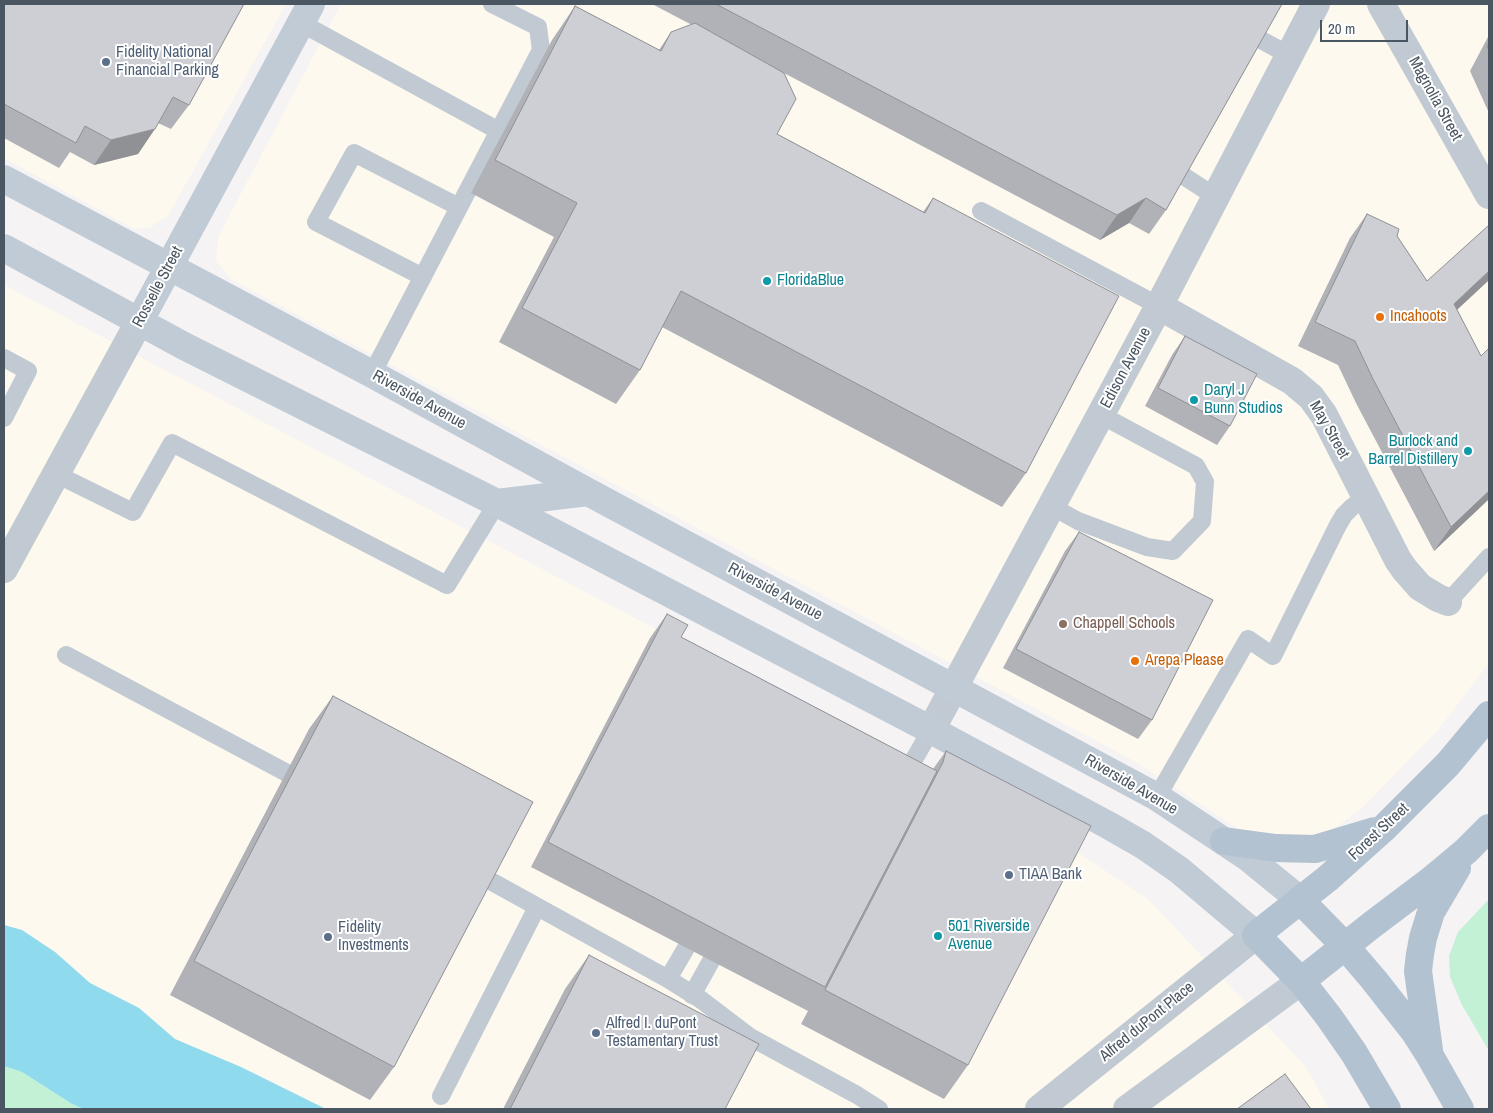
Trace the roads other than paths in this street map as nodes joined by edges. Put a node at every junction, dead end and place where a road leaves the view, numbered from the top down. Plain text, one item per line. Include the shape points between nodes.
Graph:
1 (492, 4) edge
2 (1316, 4) edge
3 (1381, 4) edge
4 (306, 14) edge
5 (1259, 38) edge
6 (1289, 55) junction
7 (498, 131) junction
8 (1182, 175) edge
9 (4, 180) edge
10 (1489, 195) edge
11 (1216, 197) junction
12 (459, 207) junction
13 (981, 211) dead end
14 (4, 248) edge
15 (169, 267) junction
16 (423, 278) junction
17 (1159, 306) junction
18 (139, 322) junction
19 (4, 358) edge
20 (372, 374) junction
21 (1101, 415) junction
22 (4, 418) edge
23 (56, 474) junction
24 (588, 492) junction
25 (1366, 497) junction
26 (497, 503) junction
27 (1052, 506) junction
28 (1489, 557) edge
29 (4, 569) edge
30 (1448, 602) joint
31 (66, 655) dead end
32 (954, 688) junction
33 (1489, 715) edge
34 (931, 730) junction
35 (287, 773) dead end
36 (899, 784) edge
37 (1157, 797) junction
38 (1384, 828) junction
39 (1489, 828) edge
40 (1224, 841) junction
41 (1466, 851) junction
42 (486, 879) edge
43 (1300, 900) junction
44 (536, 907) junction
45 (1256, 935) junction
46 (1345, 946) junction
47 (686, 948) dead end
48 (711, 961) dead end
49 (668, 979) junction
50 (1301, 981) junction
51 (692, 995) junction
52 (1430, 1056) junction
53 (441, 1096) dead end
54 (879, 1109) edge
55 (1039, 1109) edge
56 (1127, 1109) edge
57 (1387, 1109) edge
58 (1460, 1109) edge

1 - 7 lane via 538,27 541,50
2 - 6 street, Edison Avenue
3 - 10 street, Magnolia Street
4 - 7 lane
4 - 15 main road, Rosselle Street
5 - 6 lane
6 - 11 street, Edison Avenue
7 - 12 lane
8 - 11 lane
9 - 15 main road, Riverside Avenue
11 - 17 street, Edison Avenue
12 - 16 lane
12 - 16 lane via 354,153 316,222
13 - 17 lane
14 - 18 main road
15 - 18 main road, Rosselle Street
15 - 20 main road, Riverside Avenue
16 - 20 lane
17 - 21 street, Edison Avenue
17 - 25 street, May Street via 1302,388 1324,415
18 - 23 street, Rosselle Street
18 - 26 main road
19 - 22 lane via 28,371
20 - 24 main road, Riverside Avenue
21 - 27 street, Edison Avenue
21 - 27 lane via 1196,466 1205,482 1202,521 1173,551 1147,547 1078,520
23 - 26 lane via 133,512 172,443 447,585
23 - 29 street, Rosselle Street
24 - 26 main road
24 - 32 main road, Riverside Avenue
25 - 30 street, May Street via 1408,574 1424,590
25 - 37 lane via 1352,507 1338,525 1273,656 1248,639
26 - 34 main road
27 - 32 street, Edison Avenue
28 - 30 lane
31 - 35 lane
32 - 34 street, Edison Avenue
32 - 37 main road, Riverside Avenue
33 - 38 main road, Forest Street via 1448,764
34 - 36 lane
34 - 45 main road via 1143,845 1192,880
37 - 40 main road, Riverside Avenue
38 - 40 main road via 1315,849
38 - 43 main road, Forest Street
39 - 41 main road
40 - 43 main road, Riverside Avenue
41 - 46 main road
41 - 52 main road via 1431,912 1422,946 1418,971
42 - 44 lane
43 - 45 main road, Forest Street
43 - 46 main road, Riverside Avenue
44 - 49 lane
44 - 53 lane
45 - 50 main road
45 - 55 street, Alfred duPont Place
46 - 50 main road
46 - 52 main road, Riverside Avenue
47 - 49 lane
48 - 51 lane
49 - 51 lane
50 - 56 street
50 - 57 main road via 1354,1053
51 - 54 lane via 750,1036
52 - 58 main road, Riverside Avenue

